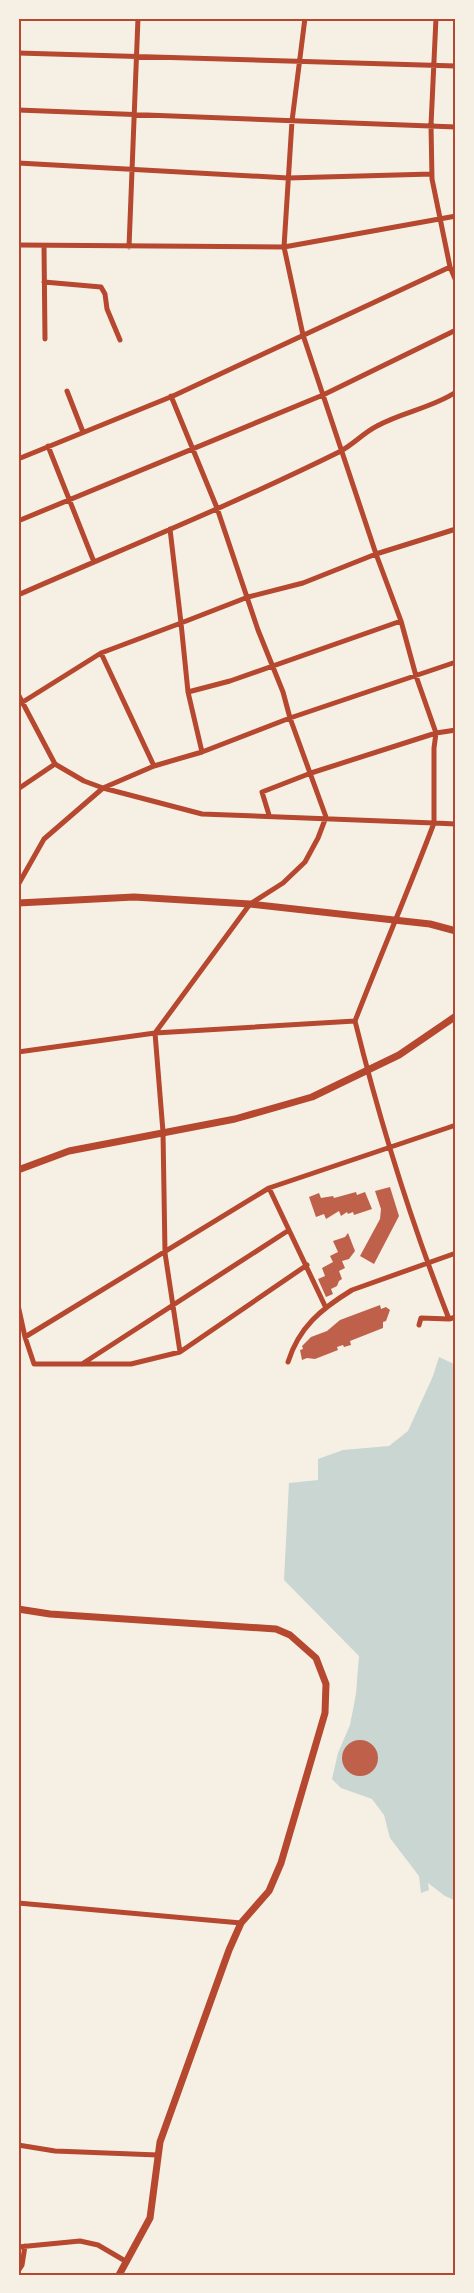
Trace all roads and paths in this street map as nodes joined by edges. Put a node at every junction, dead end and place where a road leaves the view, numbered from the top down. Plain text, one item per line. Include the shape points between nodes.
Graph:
1 (138, 18) edge
2 (305, 18) edge
3 (436, 18) edge
4 (18, 53) edge
5 (138, 57) junction
6 (300, 60) junction
7 (435, 64) junction
8 (456, 66) edge
9 (18, 110) edge
10 (135, 113) junction
11 (292, 121) junction
12 (431, 125) junction
13 (456, 127) edge
14 (18, 163) edge
15 (132, 171) junction
16 (432, 174) junction
17 (288, 178) junction
18 (456, 216) edge
19 (440, 219) junction
20 (18, 245) edge
21 (44, 246) junction
22 (129, 247) junction
23 (284, 247) junction
24 (450, 267) junction
25 (456, 281) edge
26 (44, 282) junction
27 (456, 330) edge
28 (303, 335) junction
29 (45, 339) dead end
30 (120, 340) dead end
31 (67, 392) dead end
32 (456, 392) edge
33 (323, 395) junction
34 (171, 396) junction
35 (84, 432) junction
36 (48, 446) junction
37 (192, 449) junction
38 (342, 451) junction
39 (18, 459) edge
40 (69, 500) junction
41 (217, 508) junction
42 (18, 521) edge
43 (170, 529) junction
44 (456, 529) edge
45 (376, 554) junction
46 (94, 561) junction
47 (18, 595) edge
48 (248, 597) junction
49 (401, 621) junction
50 (181, 623) junction
51 (101, 653) junction
52 (456, 662) edge
53 (273, 666) junction
54 (416, 676) junction
55 (188, 692) junction
56 (18, 694) edge
57 (20, 704) edge
58 (290, 718) junction
59 (456, 730) edge
60 (436, 733) junction
61 (202, 752) junction
62 (55, 765) junction
63 (154, 766) junction
64 (311, 773) junction
65 (103, 788) junction
66 (18, 789) edge
67 (269, 815) junction
68 (326, 817) junction
69 (434, 823) junction
70 (456, 824) edge
71 (18, 885) edge
72 (18, 903) edge
73 (250, 904) junction
74 (397, 921) junction
75 (456, 931) edge
76 (456, 1016) edge
77 (355, 1021) junction
78 (155, 1033) junction
79 (18, 1052) edge
80 (368, 1072) junction
81 (456, 1125) edge
82 (163, 1132) junction
83 (390, 1147) junction
84 (18, 1170) edge
85 (270, 1188) junction
86 (289, 1230) junction
87 (165, 1253) junction
88 (456, 1253) edge
89 (427, 1264) junction
90 (307, 1265) junction
91 (174, 1304) junction
92 (18, 1305) edge
93 (326, 1308) junction
94 (456, 1317) edge
95 (449, 1319) junction
96 (419, 1325) dead end
97 (25, 1337) junction
98 (180, 1352) junction
99 (288, 1362) dead end
100 (82, 1364) junction
101 (18, 1609) edge
102 (18, 1903) edge
103 (241, 1923) junction
104 (18, 2145) edge
105 (158, 2155) junction
106 (21, 2246) edge
107 (128, 2262) junction
108 (18, 2271) edge
109 (120, 2275) edge

1 - 5 street
2 - 6 street
3 - 7 street
4 - 5 street
5 - 6 street
5 - 10 street
6 - 7 street
6 - 11 street
7 - 8 street
7 - 12 street
9 - 10 street
10 - 11 street
10 - 15 street
11 - 12 street
11 - 17 street
12 - 13 street
12 - 16 street
14 - 15 street
15 - 17 street
15 - 22 street
16 - 17 street
16 - 19 street
17 - 23 street
18 - 19 street
19 - 23 street
19 - 24 street
20 - 21 street
21 - 22 street
21 - 26 street
22 - 23 street
23 - 28 street
24 - 25 street
24 - 28 street
26 - 29 street
26 - 30 street via 100,287
27 - 33 street
28 - 33 street
28 - 34 street
31 - 35 street
32 - 38 street via 375,427
33 - 37 street
33 - 38 street
34 - 35 street
34 - 37 street
35 - 36 street
36 - 39 street
36 - 40 street
37 - 40 street
37 - 41 street
38 - 41 street
38 - 45 street
40 - 42 street
40 - 46 street
41 - 43 street
41 - 48 street
43 - 46 street
43 - 50 street
44 - 45 street
45 - 48 street via 303,583
45 - 49 street
46 - 47 street
48 - 50 street
48 - 53 street
49 - 53 street
49 - 54 street
50 - 51 street
50 - 55 street
51 - 57 street
51 - 63 street
52 - 54 street
53 - 55 street
53 - 58 street
54 - 58 street
54 - 60 street
55 - 61 street
56 - 57 street
57 - 62 street
58 - 61 street
58 - 64 street
59 - 60 street
60 - 64 street
60 - 69 street
61 - 63 street
62 - 65 street
62 - 66 street
63 - 65 street
64 - 67 street via 262,792
64 - 68 street
65 - 67 street via 202,814
65 - 71 street via 44,839
67 - 68 street
68 - 69 street
68 - 73 street via 304,862 283,883
69 - 70 street
69 - 74 street
72 - 73 street via 134,897
73 - 74 street
73 - 78 street
74 - 75 street
74 - 77 street
76 - 80 street
77 - 78 street
77 - 80 street
78 - 79 street
78 - 82 street
80 - 82 street via 312,1097 235,1119
80 - 83 street
81 - 83 street
82 - 84 street via 69,1151
82 - 87 street
83 - 85 street
83 - 89 street
85 - 86 street
85 - 87 street
86 - 90 street
86 - 91 street
87 - 91 street
87 - 97 street
88 - 89 street
89 - 93 street via 352,1290
89 - 95 street
90 - 93 street
90 - 98 street
91 - 98 street
91 - 100 street
92 - 97 street
93 - 99 street via 300,1333
94 - 95 street
95 - 96 street via 420,1318
97 - 100 street via 34,1364
98 - 100 street via 131,1364
101 - 103 street via 276,1629 290,1635 316,1658 326,1684 325,1713 281,1863 269,1891
102 - 103 street
103 - 105 street via 174,2099
104 - 105 street via 55,2151
105 - 107 street via 150,2218
106 - 107 street via 80,2241 98,2244
106 - 108 street via 22,2265
107 - 109 street

